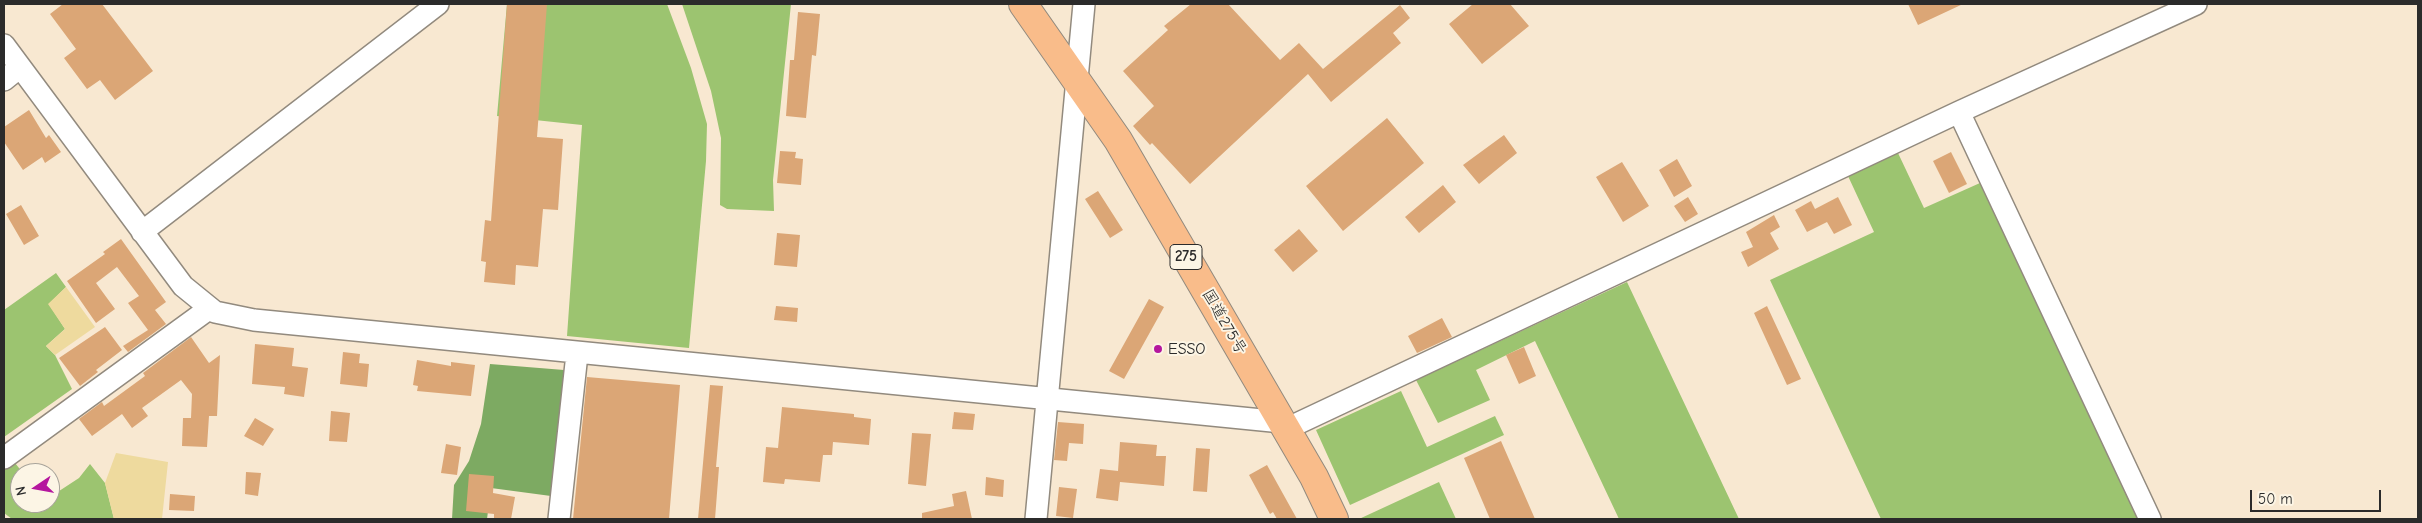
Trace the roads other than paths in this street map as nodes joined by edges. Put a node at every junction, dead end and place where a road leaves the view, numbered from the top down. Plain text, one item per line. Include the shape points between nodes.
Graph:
1 (438, 4) edge
2 (1023, 4) edge
3 (1084, 4) edge
4 (2196, 4) edge
5 (4, 45) edge
6 (20, 67) junction
7 (4, 80) edge
8 (1076, 80) junction
9 (1959, 112) junction
10 (142, 232) junction
11 (210, 308) junction
12 (577, 354) junction
13 (1047, 400) junction
14 (1284, 426) junction
15 (4, 458) edge
16 (559, 519) edge
17 (1036, 519) edge
18 (1334, 519) edge
19 (2150, 519) edge

1 - 10 street
2 - 8 highway, 国道275号 / 275
3 - 8 street
4 - 9 street
5 - 6 street
6 - 7 street
6 - 10 street
8 - 13 street
8 - 14 highway, 国道275号 / 275 via 1118,140
9 - 14 street
9 - 19 street
10 - 11 street via 183,286
11 - 12 street via 214,312 254,320
11 - 15 street
12 - 13 street
12 - 16 street
13 - 14 street
13 - 17 street
14 - 18 highway, 国道275号 / 275

